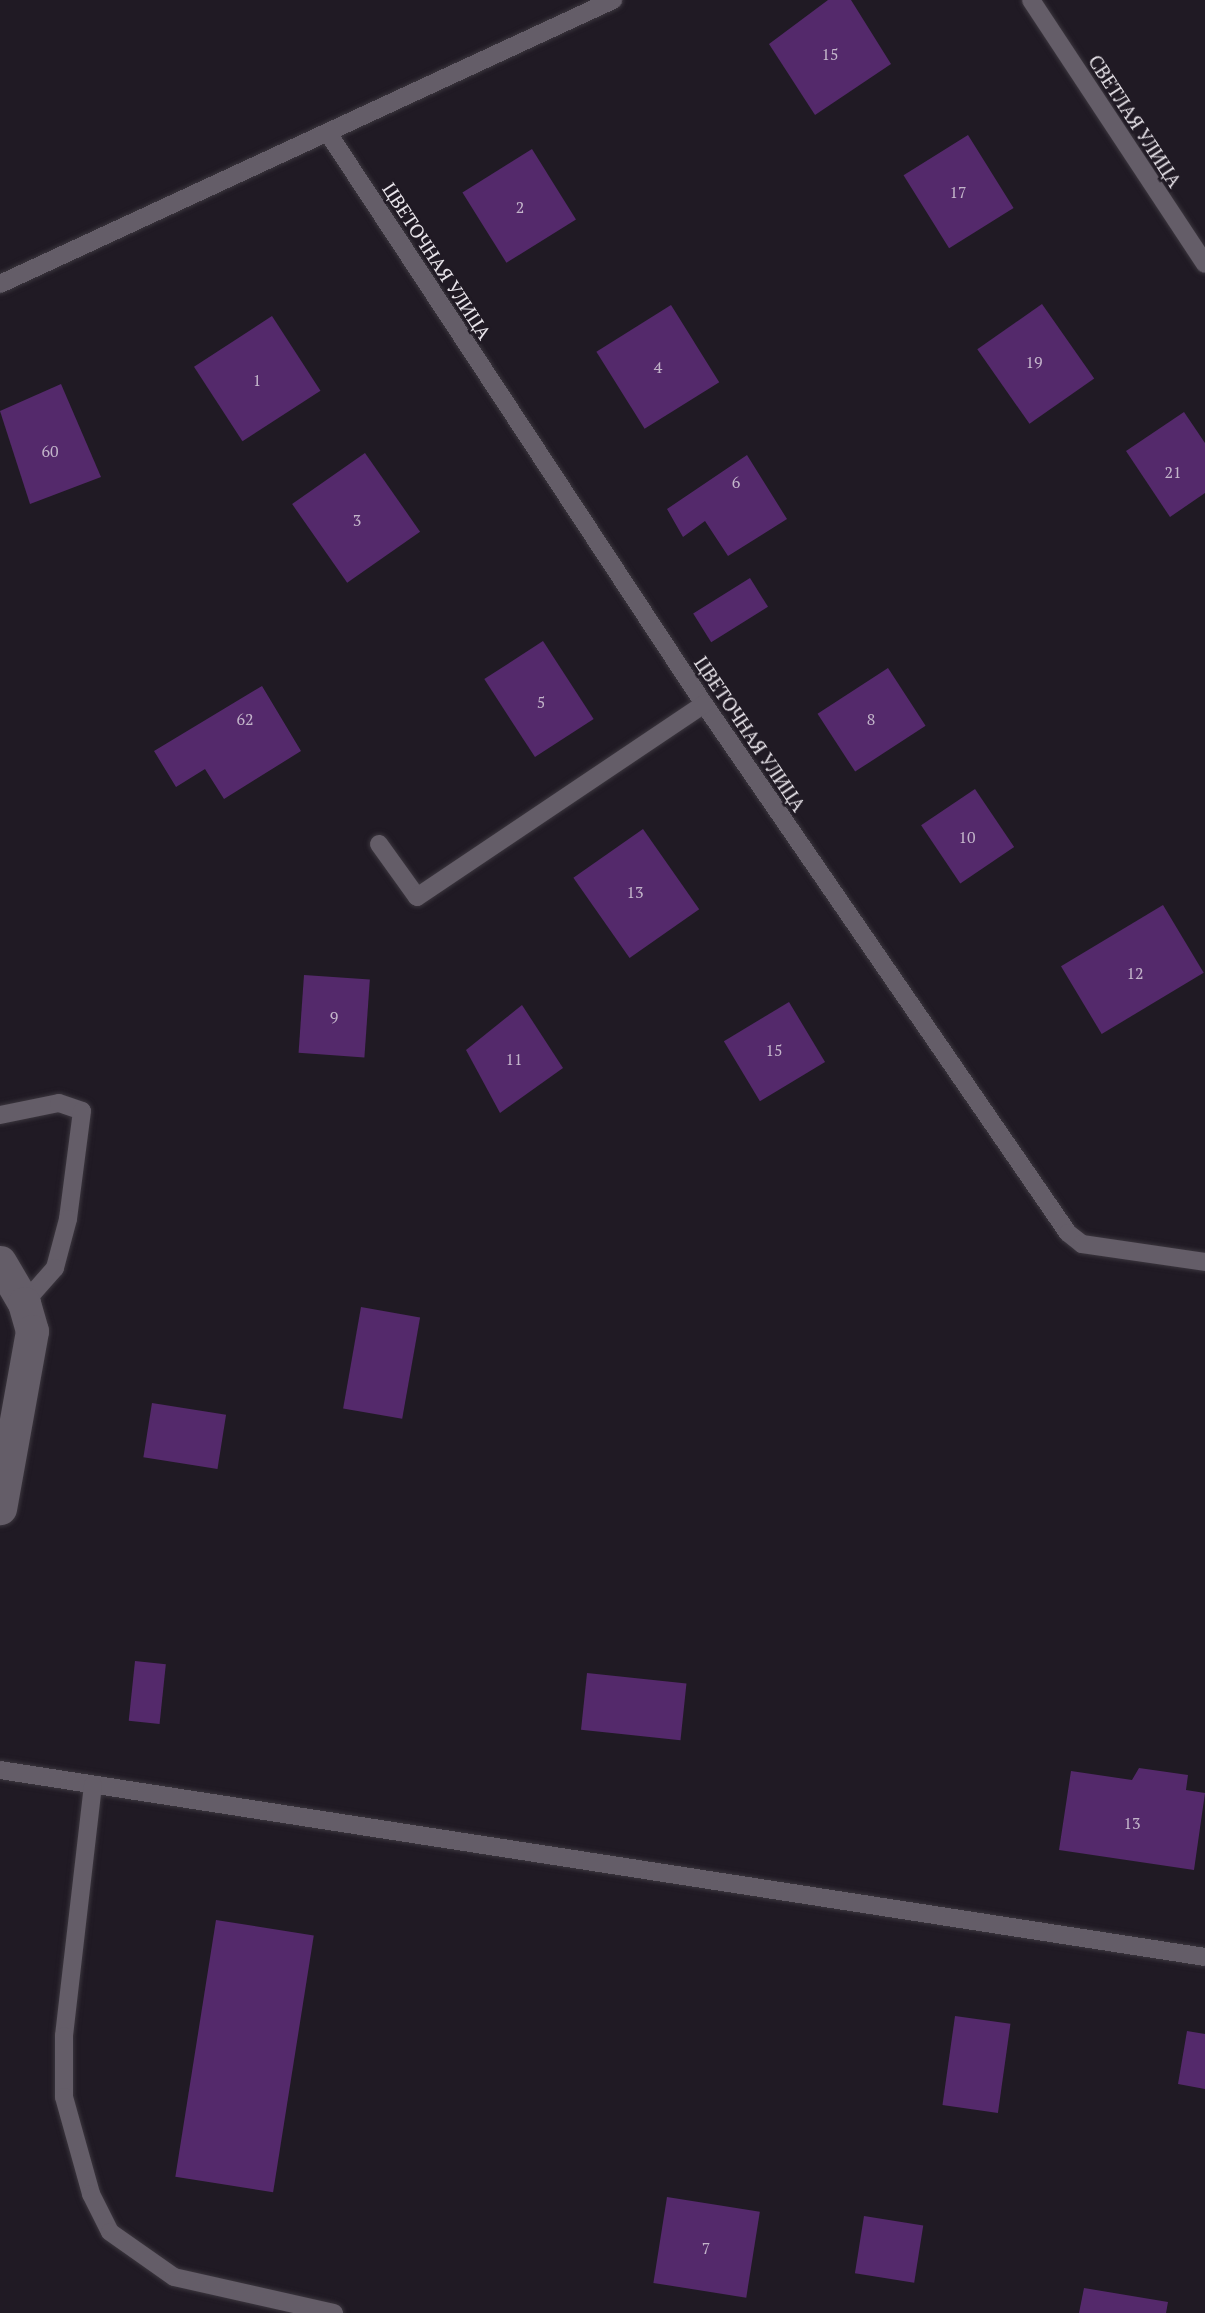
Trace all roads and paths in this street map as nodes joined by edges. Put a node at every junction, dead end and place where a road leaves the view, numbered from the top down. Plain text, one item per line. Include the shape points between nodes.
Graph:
1 (613, 0) edge
2 (1031, 0) edge
3 (328, 133) junction
4 (1205, 264) edge
5 (0, 284) edge
6 (704, 704) junction
7 (379, 844) dead end
8 (0, 1115) edge
9 (0, 1262) edge
10 (1205, 1262) edge
11 (24, 1303) junction
12 (0, 1508) edge
13 (0, 1770) edge
14 (93, 1784) junction
15 (1205, 1957) edge
16 (334, 2313) edge

1 - 3 lane
2 - 4 lane, СВЕТЛАЯ УЛИЦА
3 - 5 lane
3 - 6 lane, ЦВЕТОЧНАЯ УЛИЦА
6 - 7 lane via 417,897
6 - 10 lane, ЦВЕТОЧНАЯ УЛИЦА via 1068,1233 1090,1246
8 - 11 lane via 59,1103 82,1111 68,1219 55,1268
9 - 11 street
11 - 12 street via 32,1331
13 - 14 lane
14 - 15 lane
14 - 16 lane via 64,2036 64,2097 91,2194 110,2232 174,2277

